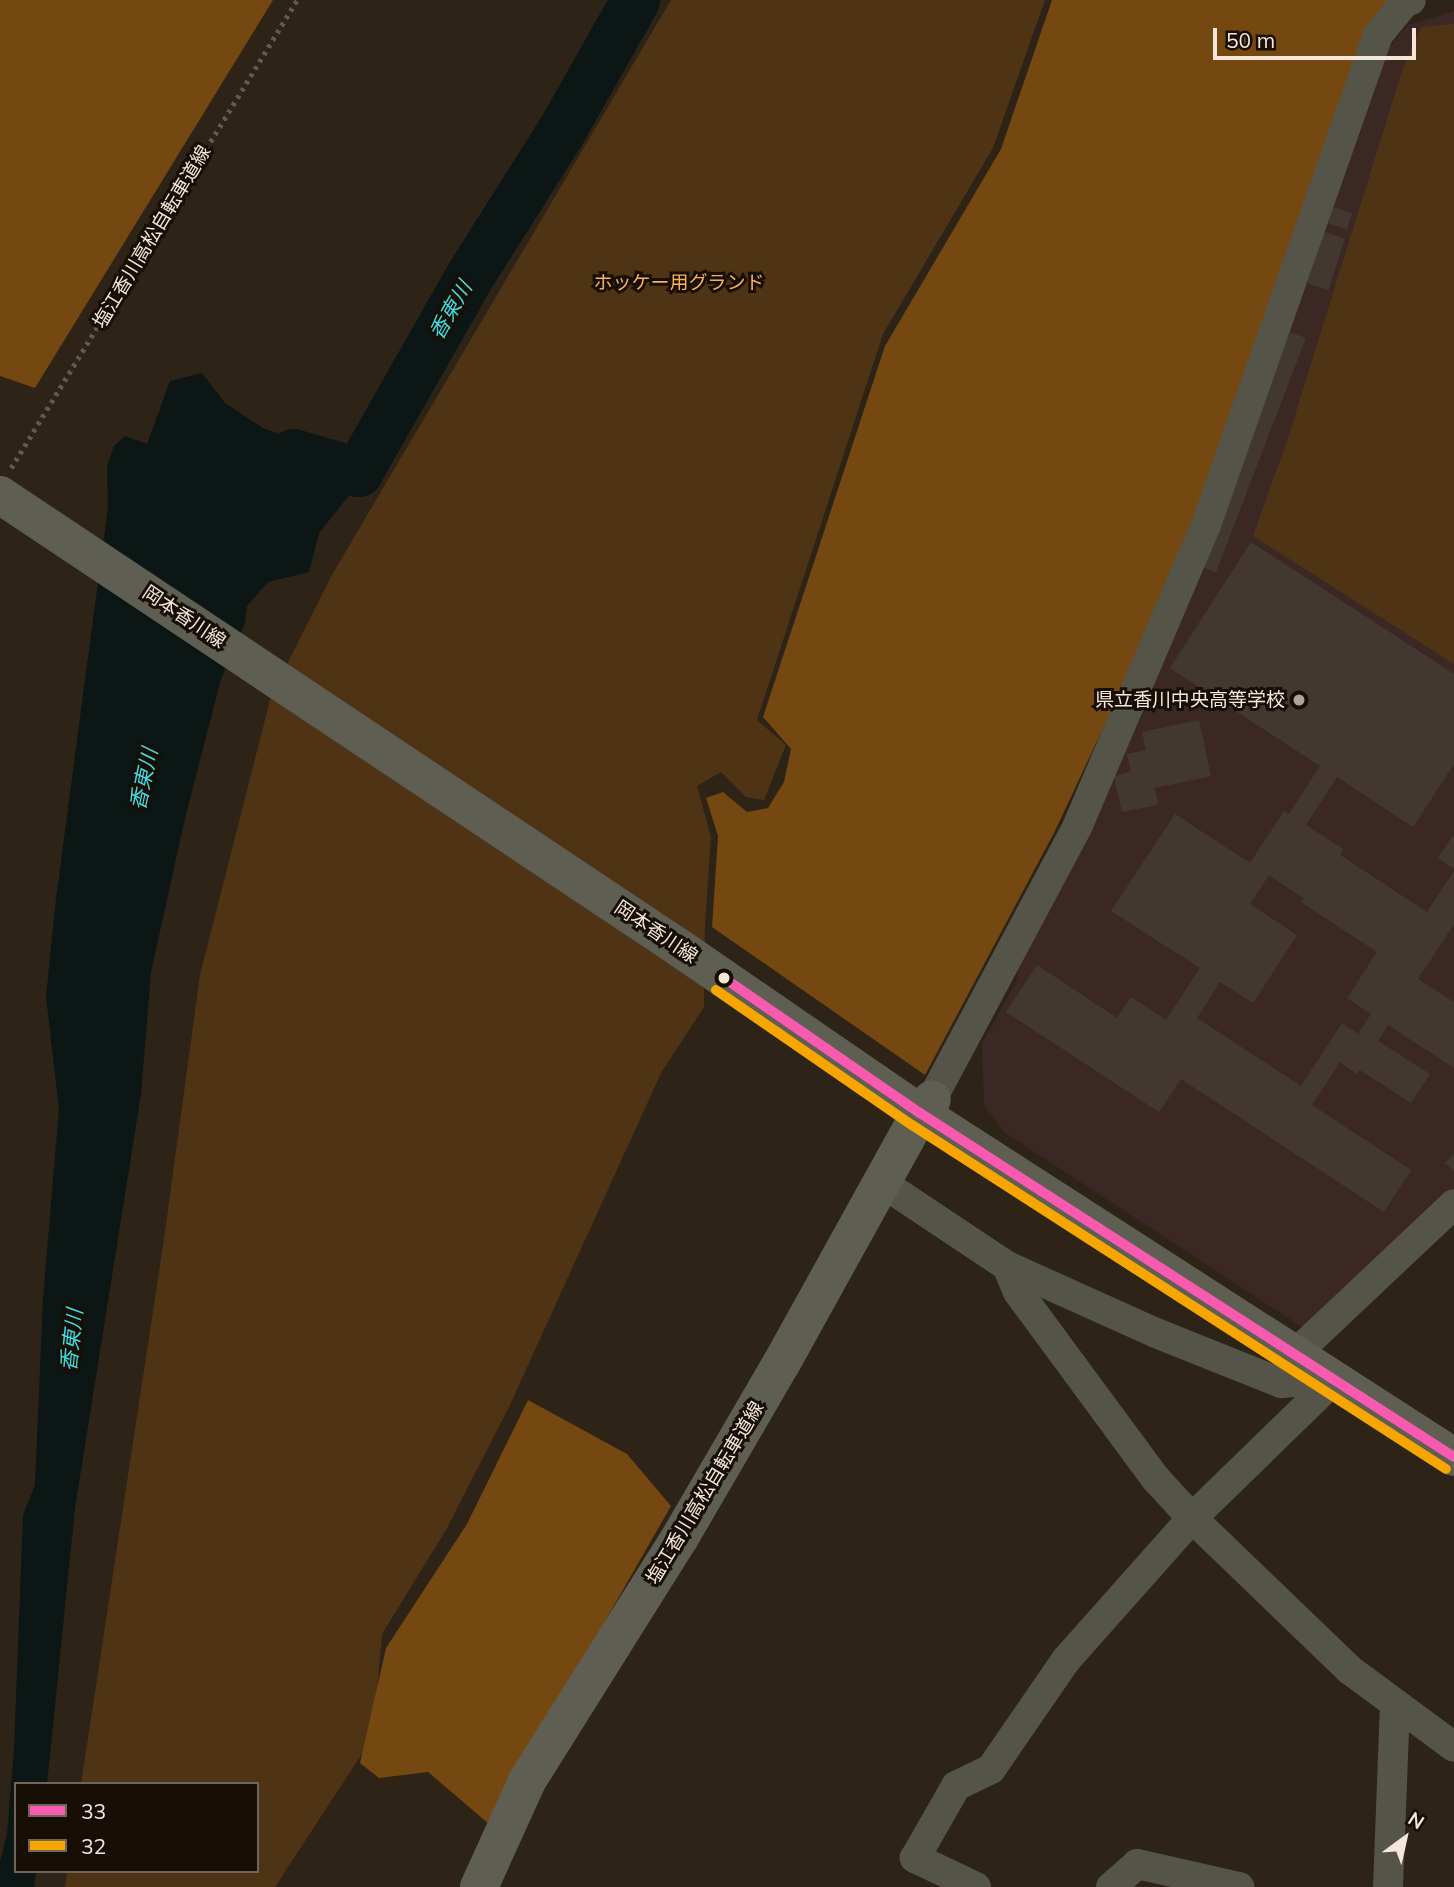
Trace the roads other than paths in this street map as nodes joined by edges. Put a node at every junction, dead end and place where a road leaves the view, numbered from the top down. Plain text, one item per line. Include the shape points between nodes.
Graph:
1 (1410, 0) edge
2 (3, 484) edge
3 (926, 1106) junction
4 (881, 1182) junction
5 (1454, 1204) edge
6 (1007, 1266) junction
7 (1296, 1353) junction
8 (1335, 1379) junction
9 (1454, 1457) edge
10 (1192, 1518) junction
11 (1395, 1705) junction
12 (1454, 1747) edge
13 (479, 1887) edge
14 (976, 1887) edge
15 (1111, 1887) edge
16 (1239, 1887) edge
17 (1388, 1887) edge

1 - 3 street via 1378,35 1206,525 1083,813
2 - 3 main road, 岡本香川線 via 36,518 681,949
3 - 4 main road, 塩江香川高松自転車道線
3 - 7 main road, 岡本香川線
4 - 6 street
4 - 13 main road, 塩江香川高松自転車道線 via 678,1539 527,1781
5 - 7 street
6 - 8 street via 1156,1333 1281,1382
6 - 10 street via 1018,1292 1156,1479
7 - 8 main road, 岡本香川線
8 - 9 main road, 岡本香川線
8 - 10 street
10 - 11 street via 1350,1670
10 - 14 street via 1066,1660 991,1769 956,1786 915,1858
11 - 12 street
11 - 17 street
15 - 16 street via 1137,1864

